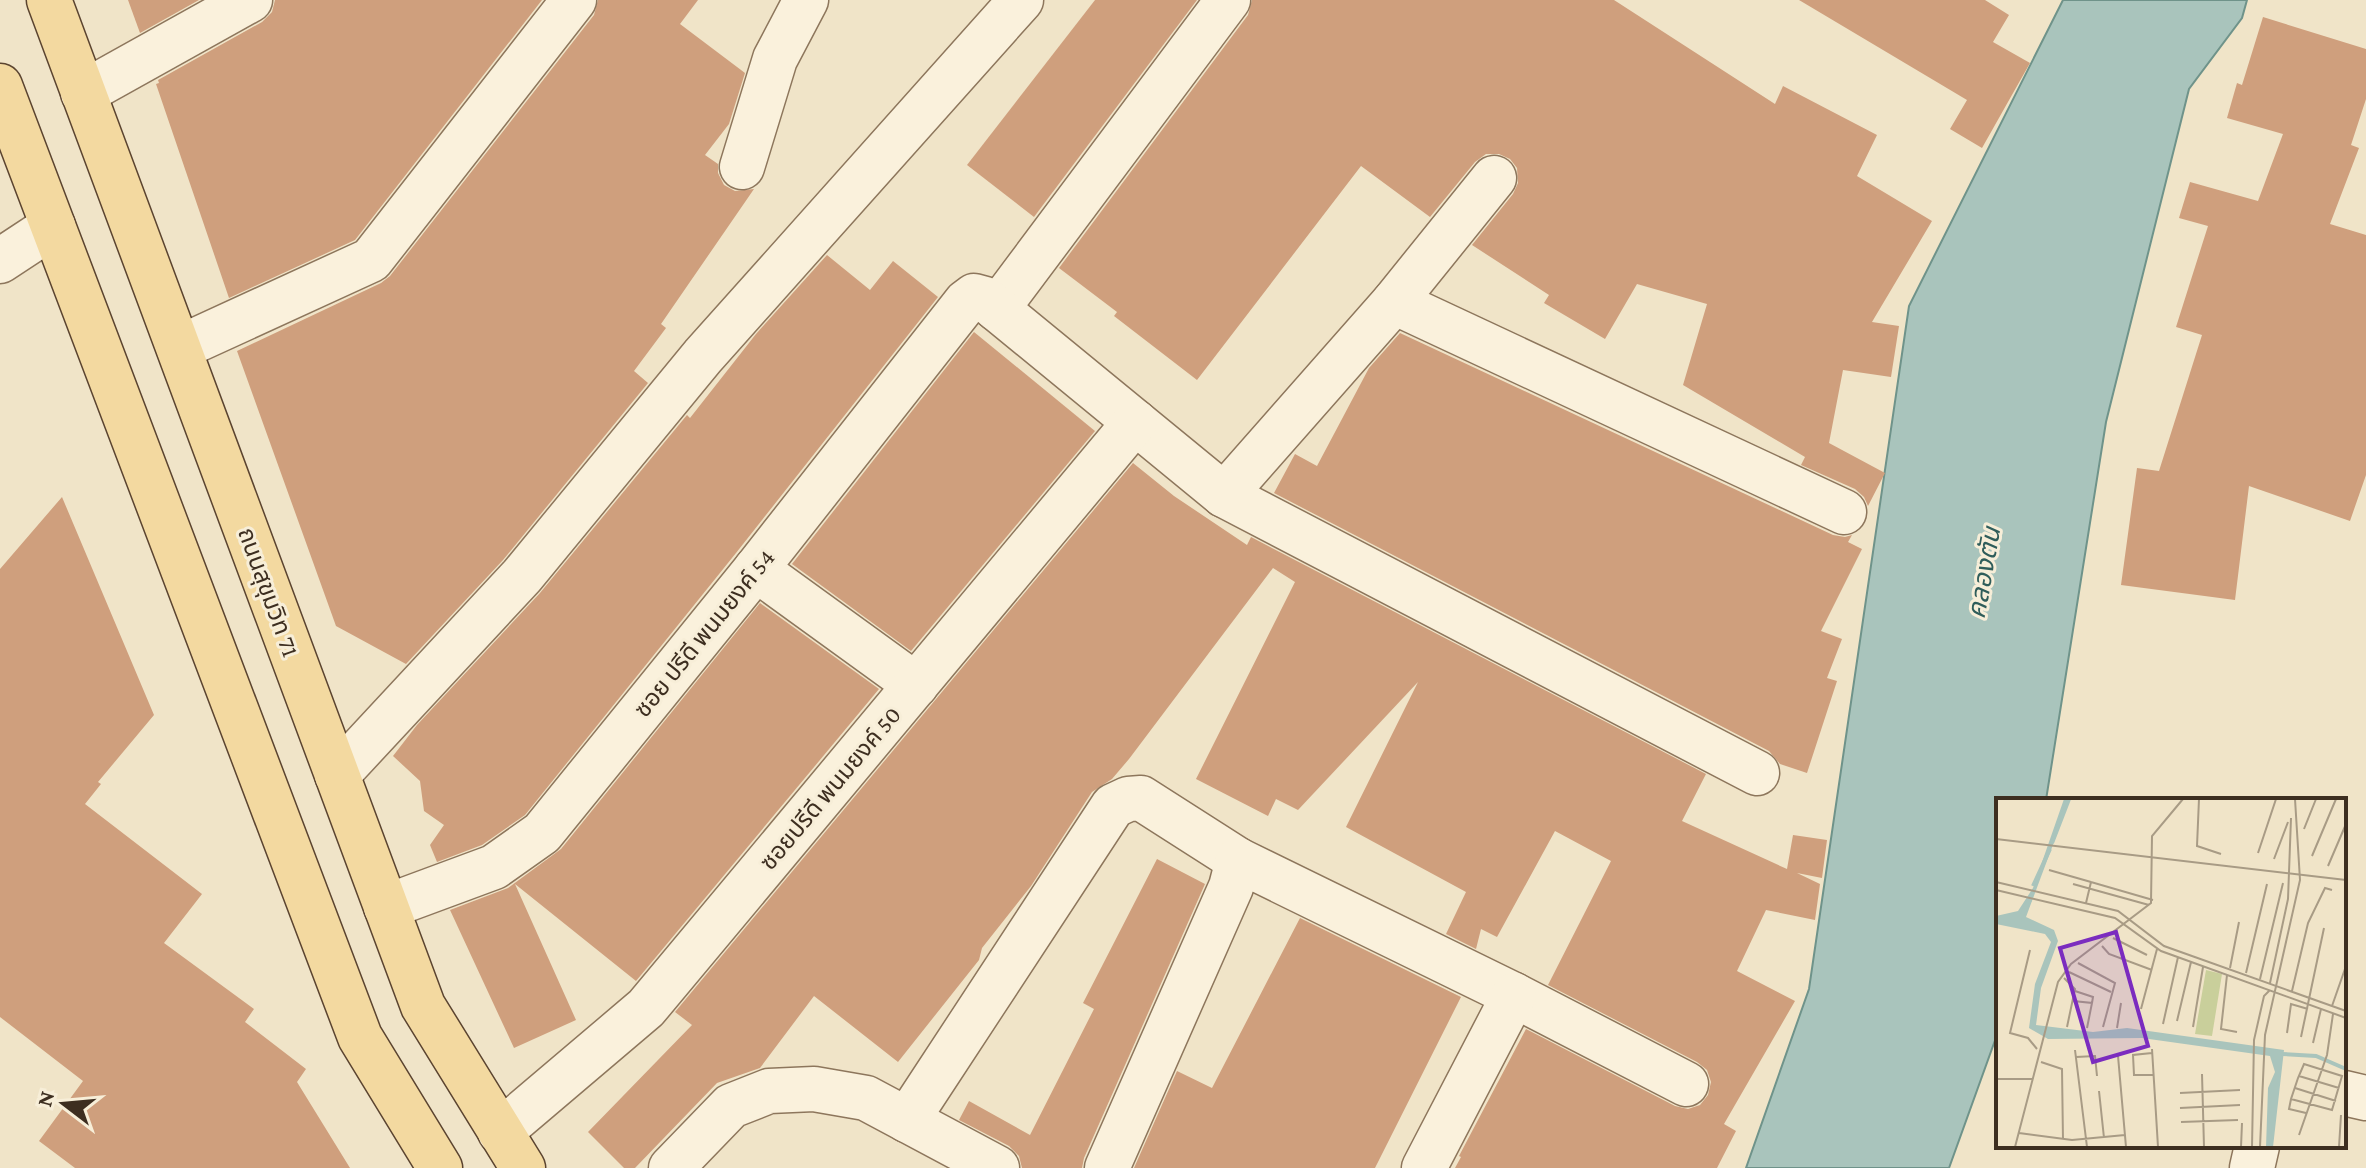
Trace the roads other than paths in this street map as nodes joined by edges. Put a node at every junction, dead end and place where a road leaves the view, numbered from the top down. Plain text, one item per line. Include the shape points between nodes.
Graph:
1 (49, 0) edge
2 (250, 0) edge
3 (574, 0) edge
4 (806, 0) edge
5 (1021, 0) edge
6 (1228, 0) edge
7 (0, 87) edge
8 (83, 93) junction
9 (742, 167) dead end
10 (1494, 178) dead end
11 (53, 226) junction
12 (0, 261) edge
13 (1394, 302) junction
14 (986, 303) junction
15 (179, 348) junction
16 (1135, 422) junction
17 (1224, 495) junction
18 (1844, 512) dead end
19 (756, 569) junction
20 (916, 685) junction
21 (1757, 773) dead end
22 (337, 775) junction
23 (1238, 860) junction
24 (386, 907) junction
25 (1514, 995) junction
26 (1686, 1084) dead end
27 (2346, 1093) edge
28 (2366, 1098) edge
29 (907, 1120) junction
30 (500, 1132) junction
31 (2257, 1148) edge
32 (440, 1168) edge
33 (523, 1168) edge
34 (671, 1168) edge
35 (997, 1168) edge
36 (1107, 1168) edge
37 (1424, 1168) edge
38 (2252, 1168) edge

1 - 8 main road, ถนนสุขุมวิท 71
2 - 8 street
3 - 15 street via 371,260
4 - 9 street via 775,59
5 - 22 street via 703,356 522,576
6 - 14 street, ซอย ปรีดี พนมยงค์ 54
7 - 11 main road
8 - 15 main road, ถนนสุขุมวิท 71
10 - 13 street
11 - 12 street
11 - 32 main road via 360,1037
13 - 17 street
13 - 18 street
14 - 16 street
14 - 19 street, ซอย ปรีดี พนมยงค์ 54 via 966,302
15 - 22 main road, ถนนสุขุมวิท 71
16 - 17 street
16 - 20 street, ซอยปรีดี พนมยงค์ 50
17 - 21 street
19 - 20 street
19 - 24 street, ซอย ปรีดี พนมยงค์ 54 via 542,833 494,867
20 - 30 street, ซอยปรีดี พนมยงค์ 50 via 646,1008
22 - 24 main road, ถนนสุขุมวิท 71
23 - 25 street
23 - 29 street via 1141,798 1113,806
23 - 36 street via 1231,887
24 - 30 main road, ถนนสุขุมวิท 71 via 423,1006
25 - 26 street
25 - 37 street
27 - 28 street
29 - 34 street via 866,1098 814,1089 769,1091 731,1106
29 - 35 street
30 - 33 main road, ถนนสุขุมวิท 71
31 - 38 street

